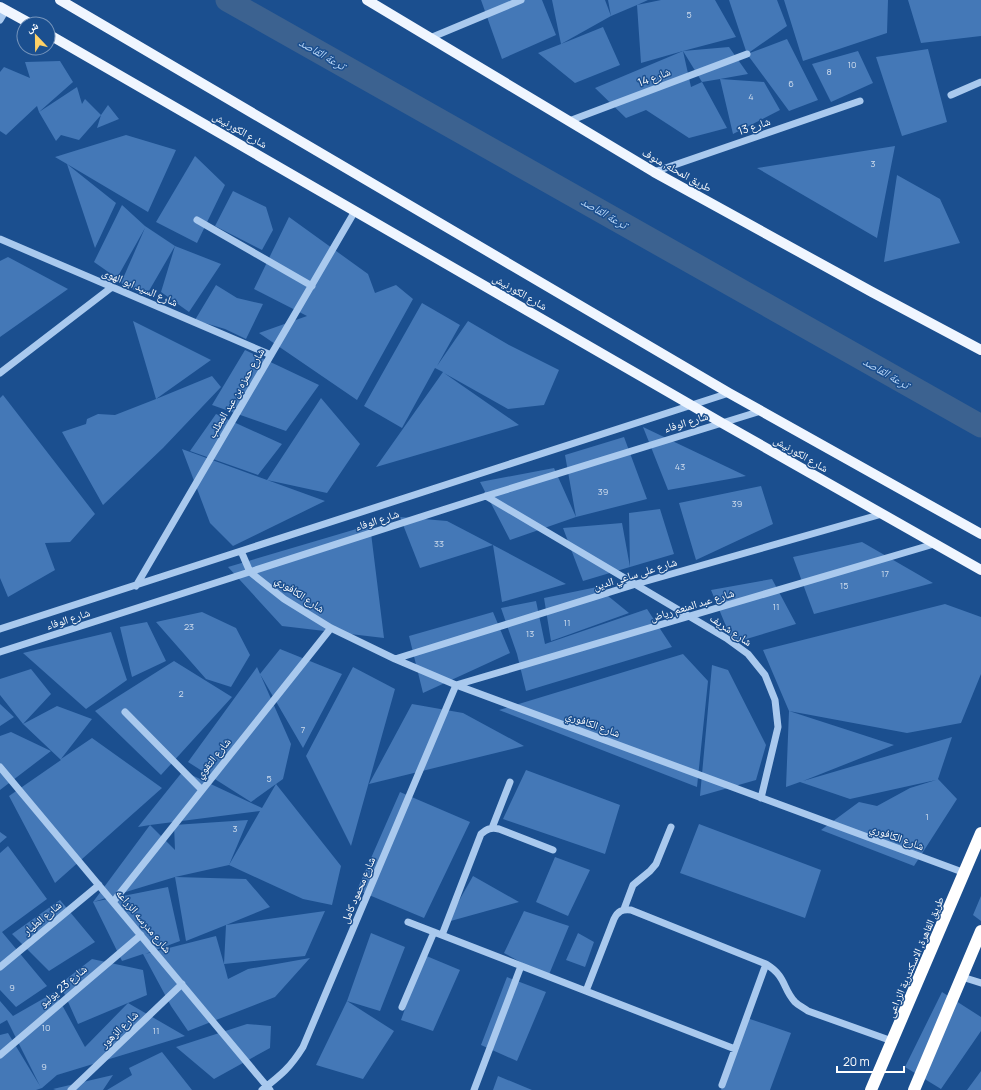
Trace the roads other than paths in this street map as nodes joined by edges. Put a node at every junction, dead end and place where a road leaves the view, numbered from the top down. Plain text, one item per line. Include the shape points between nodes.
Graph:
1 (60, 0) edge
2 (367, 0) edge
3 (521, 0) edge
4 (3, 6) edge
5 (19, 16) edge
6 (0, 20) edge
7 (430, 38) junction
8 (56, 39) edge
9 (747, 54) dead end
10 (981, 82) edge
11 (951, 95) dead end
12 (860, 101) dead end
13 (569, 121) junction
14 (654, 172) junction
15 (356, 211) junction
16 (197, 220) dead end
17 (0, 239) edge
18 (312, 286) junction
19 (112, 287) junction
20 (981, 350) edge
21 (271, 355) junction
22 (0, 373) edge
23 (729, 393) junction
24 (692, 405) junction
25 (762, 411) junction
26 (722, 423) junction
27 (486, 496) junction
28 (882, 514) junction
29 (981, 534) edge
30 (934, 544) junction
31 (241, 552) junction
32 (981, 570) edge
33 (250, 572) junction
34 (636, 584) junction
35 (136, 586) junction
36 (691, 617) junction
37 (331, 628) junction
38 (0, 629) edge
39 (0, 652) edge
40 (395, 658) junction
41 (456, 685) junction
42 (125, 712) dead end
43 (0, 767) edge
44 (510, 782) dead end
45 (202, 790) junction
46 (761, 798) junction
47 (671, 827) dead end
48 (492, 828) junction
49 (981, 833) edge
50 (553, 850) dead end
51 (965, 873) junction
52 (98, 885) junction
53 (113, 902) junction
54 (624, 909) junction
55 (408, 922) dead end
56 (434, 932) junction
57 (980, 934) edge
58 (141, 935) junction
59 (442, 935) junction
60 (766, 964) junction
61 (521, 966) junction
62 (0, 967) edge
63 (962, 977) junction
64 (981, 983) edge
65 (182, 984) junction
66 (586, 991) junction
67 (402, 1007) dead end
68 (892, 1041) junction
69 (735, 1049) junction
70 (0, 1054) edge
71 (722, 1085) dead end
72 (266, 1089) edge
73 (71, 1090) edge
74 (474, 1090) edge
75 (871, 1090) edge
76 (914, 1090) edge

1 - 23 main road, شارع الكورنيش
2 - 7 main road, طريق المحله, منوف
3 - 7 street
4 - 5 main road
4 - 6 street
7 - 13 main road, طريق المحله, منوف
8 - 15 main road, شارع الكورنيش
9 - 13 street, شارع 14
10 - 11 street
12 - 14 street, شارع 13
13 - 14 main road, طريق المحله, منوف
14 - 20 main road, طريق المحله, منوف
15 - 18 street, شارع حمزه بن عبد المطلب
15 - 24 main road, شارع الكورنيش
16 - 18 street
17 - 19 street, شارع السيد ابو الهوى
18 - 21 street, شارع حمزه بن عبد المطلب
19 - 21 street, شارع السيد ابو الهوى
19 - 22 street
21 - 35 street, شارع حمزه بن عبد المطلب
23 - 24 street, شارع الوفاء
23 - 25 main road, شارع الكورنيش
24 - 26 main road, شارع الكورنيش
24 - 31 street, شارع الوفاء
25 - 26 street, شارع الوفاء
25 - 29 main road, شارع الكورنيش
26 - 27 street, شارع الوفاء
26 - 28 main road, شارع الكورنيش
27 - 33 street, شارع الوفاء
27 - 34 street, شارع شريف
28 - 30 main road, شارع الكورنيش
28 - 34 street, شارع على ساعي الدين
30 - 32 main road, شارع الكورنيش
30 - 36 street, شارع عبد المنعم رياض
31 - 33 street, شارع الكافوري
31 - 35 street, شارع الوفاء
33 - 37 street, شارع الكافوري via 284,599
33 - 39 street, شارع الوفاء
34 - 36 street, شارع شريف
34 - 40 street, شارع على ساعي الدين
35 - 38 street, شارع الوفاء
36 - 41 street, شارع عبد المنعم رياض
36 - 46 street, شارع شريف via 748,654 765,674 776,700 778,727
37 - 40 street, شارع الكافوري
37 - 45 street, شارع التقوي
40 - 41 street, شارع الكافوري
41 - 46 street, شارع الكافوري
41 - 72 street, شارع محمود كامل via 303,1047 281,1076
42 - 45 street
43 - 52 street, شارع مدرسه الزراعه
44 - 48 street
45 - 53 street, شارع التقوي
46 - 51 street, شارع الكافوري
47 - 54 street via 656,864 633,885
48 - 50 street
48 - 59 street via 481,834
49 - 51 highway, طريق القاهرة, الاسكندرية الزراعى
51 - 68 highway, طريق القاهرة, الاسكندرية الزراعى
52 - 53 street, شارع مدرسه الزراعه
52 - 62 street, شارع الطيار
53 - 58 street, شارع مدرسه الزراعه
54 - 60 street
54 - 66 street via 614,918
55 - 56 street
56 - 59 street
56 - 67 street
57 - 63 highway
58 - 65 street, شارع مدرسه الزراعه
58 - 70 street, شارع 23 يوليو
59 - 61 street
60 - 68 street via 779,974 795,1002 801,1007
60 - 69 street
61 - 66 street
61 - 74 street
63 - 64 street
63 - 76 highway
65 - 72 street, شارع مدرسه الزراعه
65 - 73 street, شارع الزهور
66 - 69 street
68 - 75 highway, طريق القاهرة, الاسكندرية الزراعى
69 - 71 street

